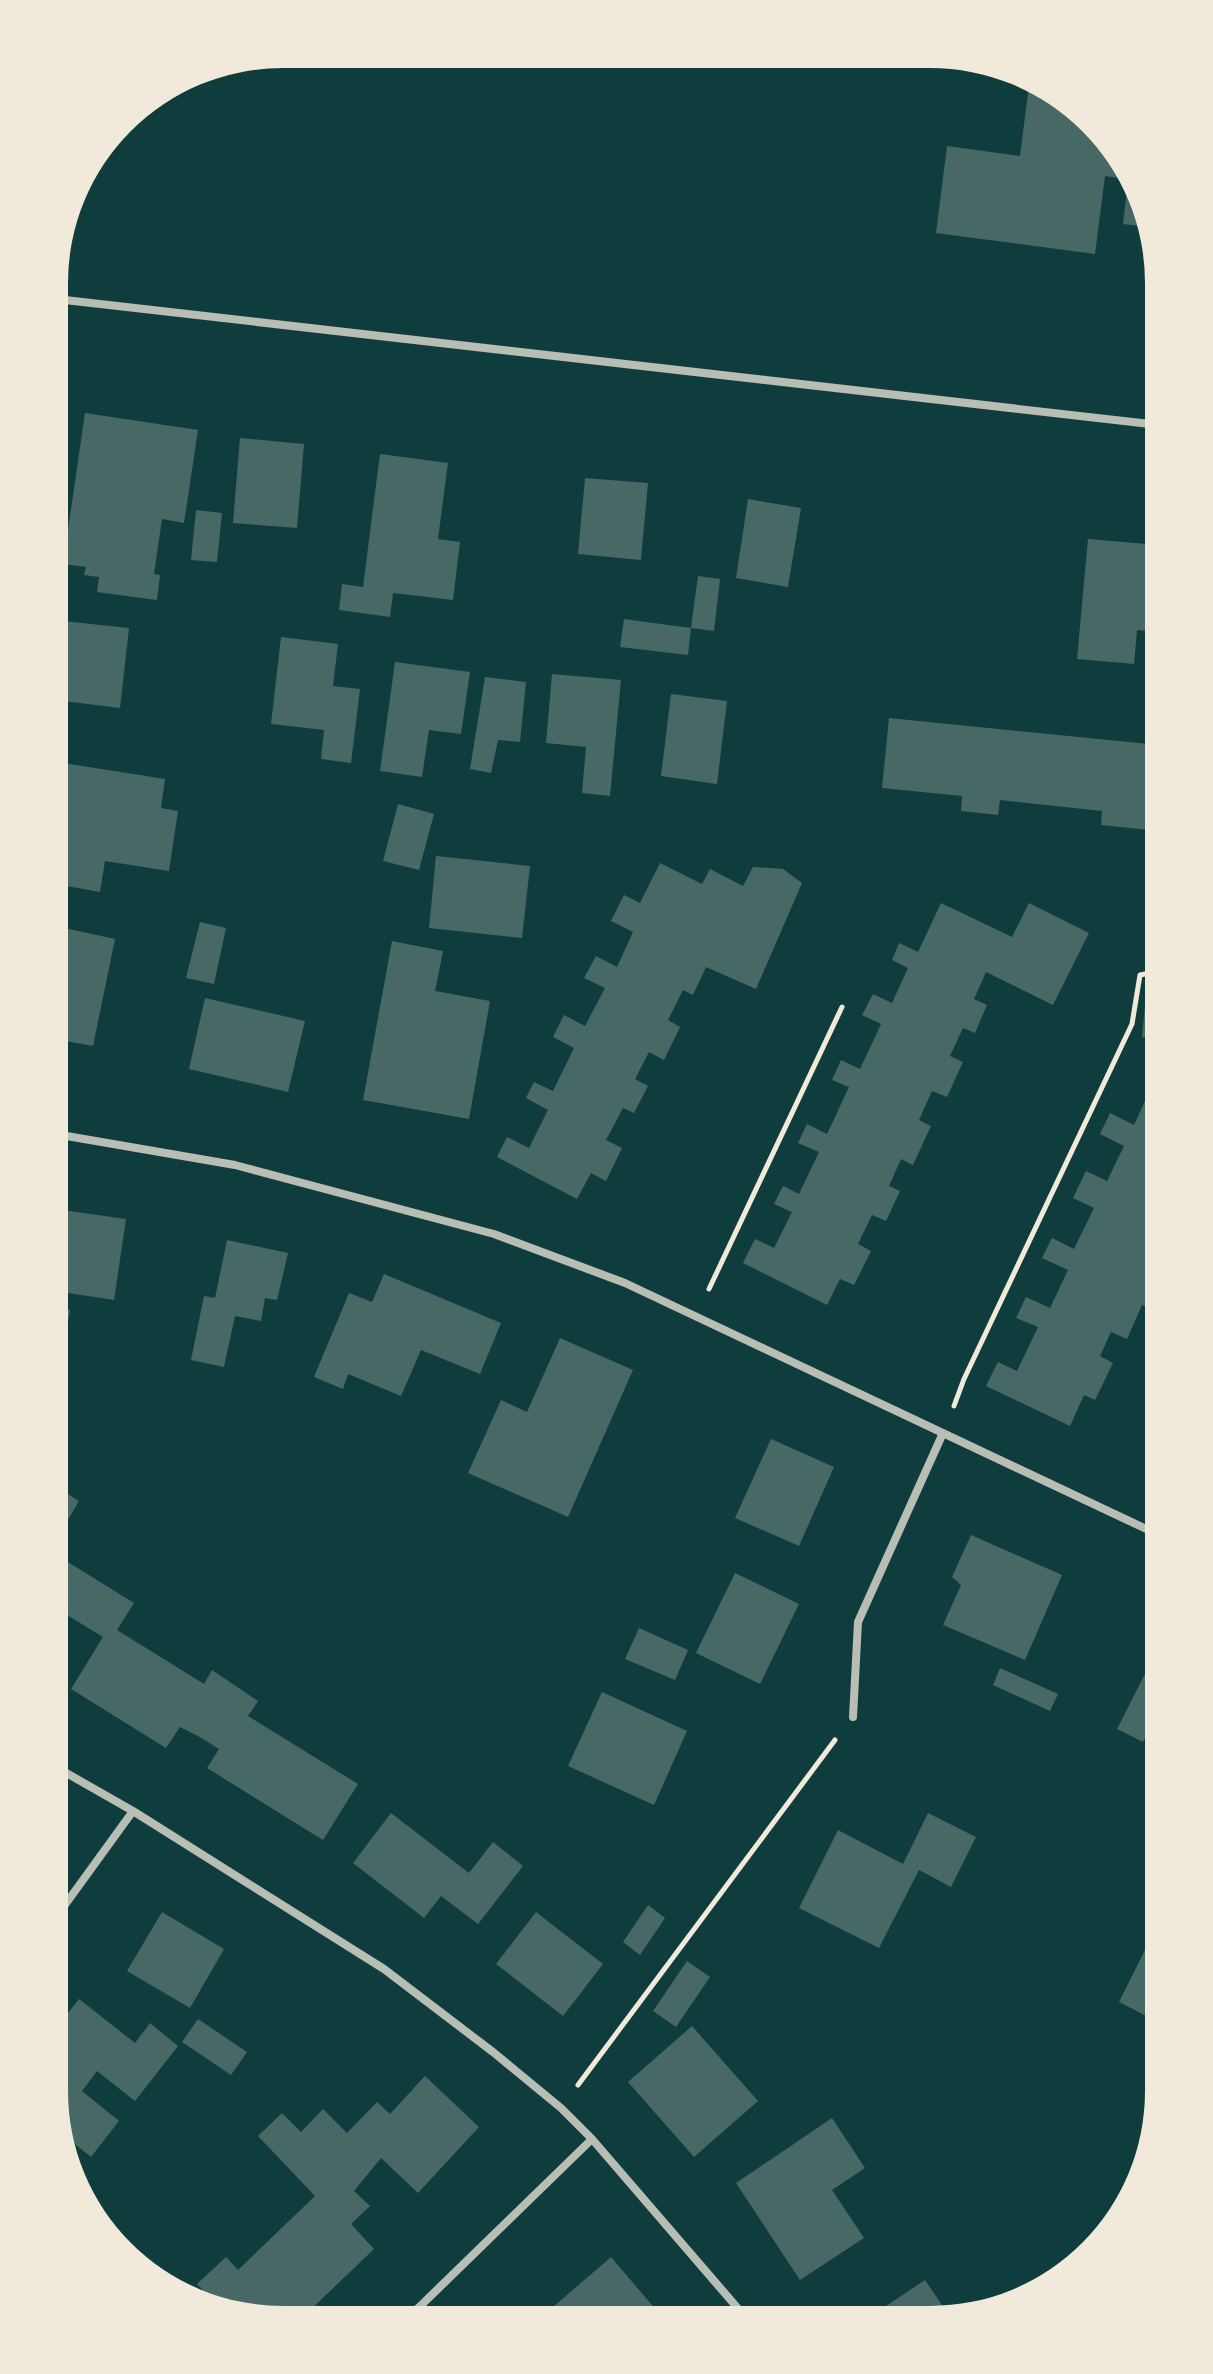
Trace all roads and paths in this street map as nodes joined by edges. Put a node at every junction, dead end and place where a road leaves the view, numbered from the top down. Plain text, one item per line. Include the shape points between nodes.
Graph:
1 (68, 300) edge
2 (1145, 423) edge
3 (1145, 974) edge
4 (842, 1007) dead end
5 (68, 1136) edge
6 (695, 1316) junction
7 (943, 1433) junction
8 (1145, 1528) edge
9 (853, 1717) joint
10 (68, 1774) edge
11 (133, 1811) junction
12 (68, 1901) edge
13 (561, 2108) junction
14 (592, 2139) junction
15 (420, 2306) edge
16 (736, 2306) edge

1 - 2 street
3 - 7 path via 1140,975 1132,1024
4 - 6 path
5 - 6 street via 235,1165 494,1234 625,1283
6 - 7 street
7 - 8 street
7 - 9 street via 858,1622
9 - 13 path
10 - 11 street
11 - 12 street
11 - 13 street via 384,1969
13 - 14 street
14 - 15 street
14 - 16 street

